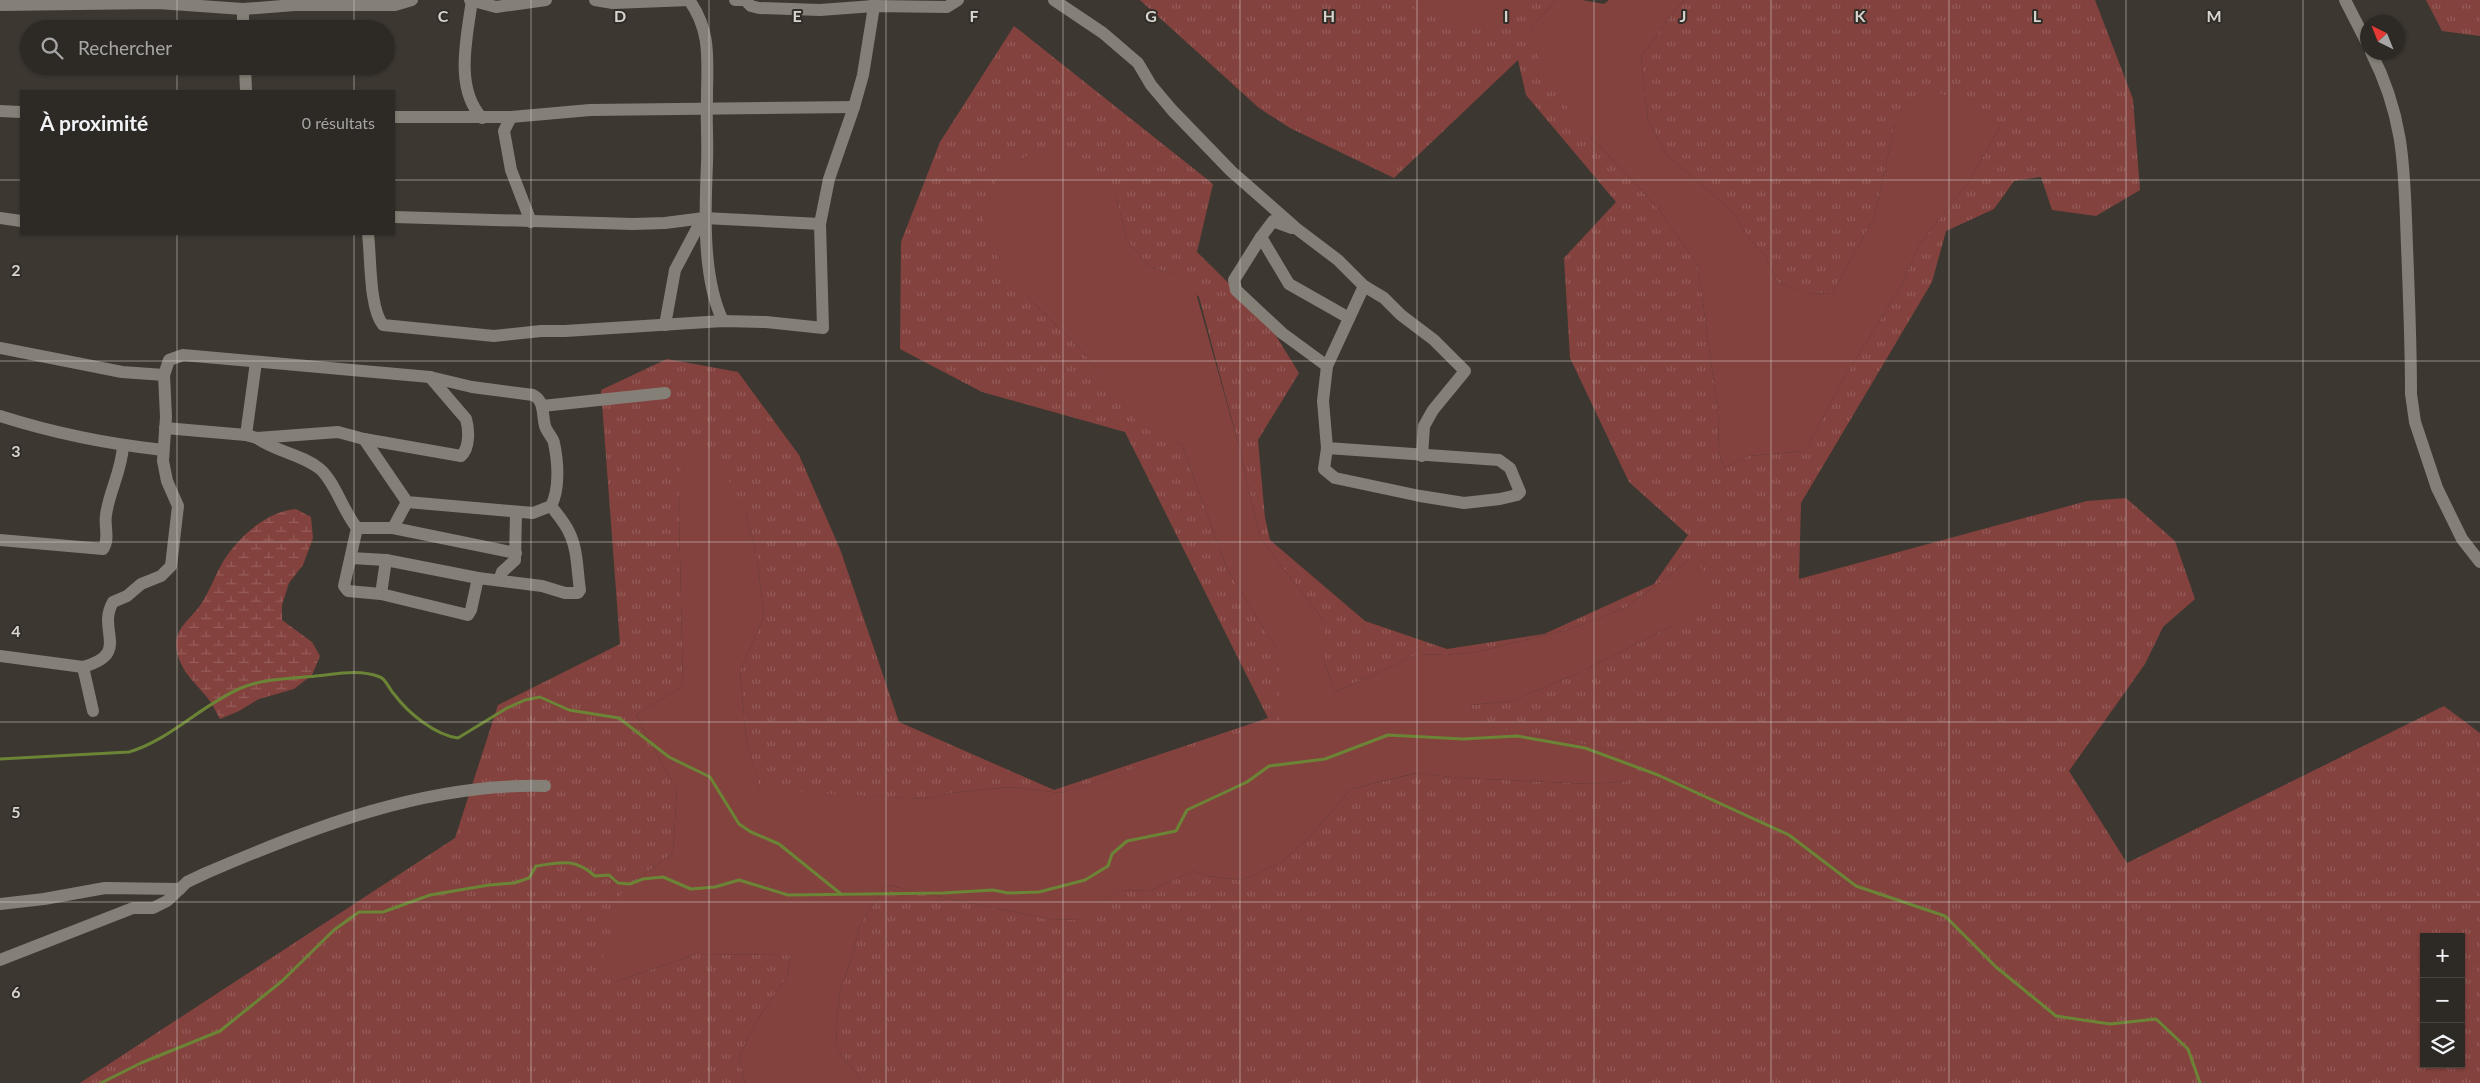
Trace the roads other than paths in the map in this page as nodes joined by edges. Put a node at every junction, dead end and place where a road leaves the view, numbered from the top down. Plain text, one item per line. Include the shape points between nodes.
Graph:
1 (412, 0) edge
2 (471, 0) edge
3 (546, 0) edge
4 (595, 0) edge
5 (690, 0) edge
6 (735, 0) edge
7 (958, 0) edge
8 (1054, 0) edge
9 (2346, 0) edge
10 (158, 2) edge
11 (874, 3) edge
12 (0, 5) edge
13 (243, 9) junction
14 (243, 20) edge
15 (2360, 29) edge
16 (2374, 60) edge
17 (245, 75) edge
18 (246, 90) edge
19 (854, 107) junction
20 (706, 109) junction
21 (0, 111) edge
22 (20, 112) edge
23 (395, 117) edge
24 (482, 118) junction
25 (511, 118) junction
26 (395, 217) edge
27 (0, 218) edge
28 (703, 218) junction
29 (20, 221) edge
30 (531, 222) junction
31 (820, 224) junction
32 (1297, 229) junction
33 (368, 235) edge
34 (1261, 237) junction
35 (1364, 286) junction
36 (1350, 318) junction
37 (723, 321) junction
38 (665, 325) junction
39 (0, 348) edge
40 (256, 362) junction
41 (1327, 366) junction
42 (164, 376) junction
43 (430, 377) junction
44 (665, 393) dead end
45 (542, 406) junction
46 (0, 416) edge
47 (165, 428) junction
48 (252, 436) junction
49 (364, 439) junction
50 (123, 445) junction
51 (1328, 448) junction
52 (163, 450) junction
53 (1422, 456) junction
54 (407, 502) junction
55 (551, 506) junction
56 (516, 512) junction
57 (357, 528) junction
58 (392, 528) junction
59 (0, 540) edge
60 (516, 553) junction
61 (351, 558) junction
62 (386, 560) junction
63 (2480, 562) edge
64 (478, 578) junction
65 (499, 580) junction
66 (381, 594) junction
67 (0, 656) edge
68 (83, 667) junction
69 (93, 711) dead end
70 (545, 786) dead end
71 (180, 889) junction
72 (0, 904) edge
73 (0, 960) edge

1 - 13 street via 395,5 294,5
2 - 3 street via 496,7
2 - 24 street via 465,52 467,86 471,102
4 - 5 street via 613,3
5 - 20 street via 705,29
6 - 11 street via 745,0 759,8 820,10
7 - 11 street via 947,7
8 - 32 street via 1103,33 1138,63 1151,85 1199,138
9 - 15 street
10 - 12 street
10 - 13 street
11 - 19 street
13 - 14 street
16 - 63 street via 2395,110 2401,141 2406,196 2411,394 2415,422 2437,488 2462,539
17 - 18 street
19 - 20 street
19 - 31 street via 828,179
20 - 25 street via 590,110
20 - 28 street
21 - 22 street
23 - 24 street
24 - 25 street
25 - 30 street via 504,131 511,170
26 - 30 street
27 - 29 street
28 - 30 street via 633,224
28 - 31 street
28 - 37 street via 712,279
28 - 38 street via 675,270
31 - 37 street via 823,328
32 - 34 street via 1273,221
32 - 35 street via 1338,260
33 - 38 street via 373,306 383,325 494,336
34 - 36 street via 1289,284
34 - 41 street via 1234,280 1236,290 1282,333
35 - 36 street
35 - 53 street via 1384,298 1465,371 1424,426
36 - 41 street
37 - 38 street
39 - 42 street via 122,372
40 - 42 street via 178,356 167,363
40 - 43 street
40 - 48 street
41 - 51 street via 1324,401
42 - 47 street
43 - 45 street via 472,387 533,395
43 - 49 street via 466,419 464,454 457,457
44 - 45 street
45 - 55 street via 545,427 555,452 557,476
46 - 50 street via 39,429
47 - 48 street
47 - 52 street
48 - 49 street via 338,432
48 - 57 street via 325,474
49 - 54 street
50 - 52 street
50 - 59 street via 119,474 106,514 103,549
51 - 53 street
51 - 53 street via 1324,469 1335,478 1464,503 1500,499 1520,492 1510,468 1499,460
52 - 68 street via 164,472 178,506 170,566 161,576 140,584 127,596 113,602 109,615 110,649 107,656
54 - 56 street
54 - 58 street
55 - 56 street via 533,513
55 - 65 street via 572,538 580,590 573,594
56 - 60 street
57 - 58 street
57 - 61 street
58 - 60 street
60 - 65 street via 513,564 504,569
61 - 62 street
61 - 66 street via 345,590
62 - 64 street
62 - 66 street
64 - 65 street
64 - 66 street via 468,615
67 - 68 street
68 - 69 street
70 - 71 street via 513,785 460,790 362,813 258,850 187,882
71 - 72 street via 105,888
71 - 73 street via 166,902 153,908 134,908

